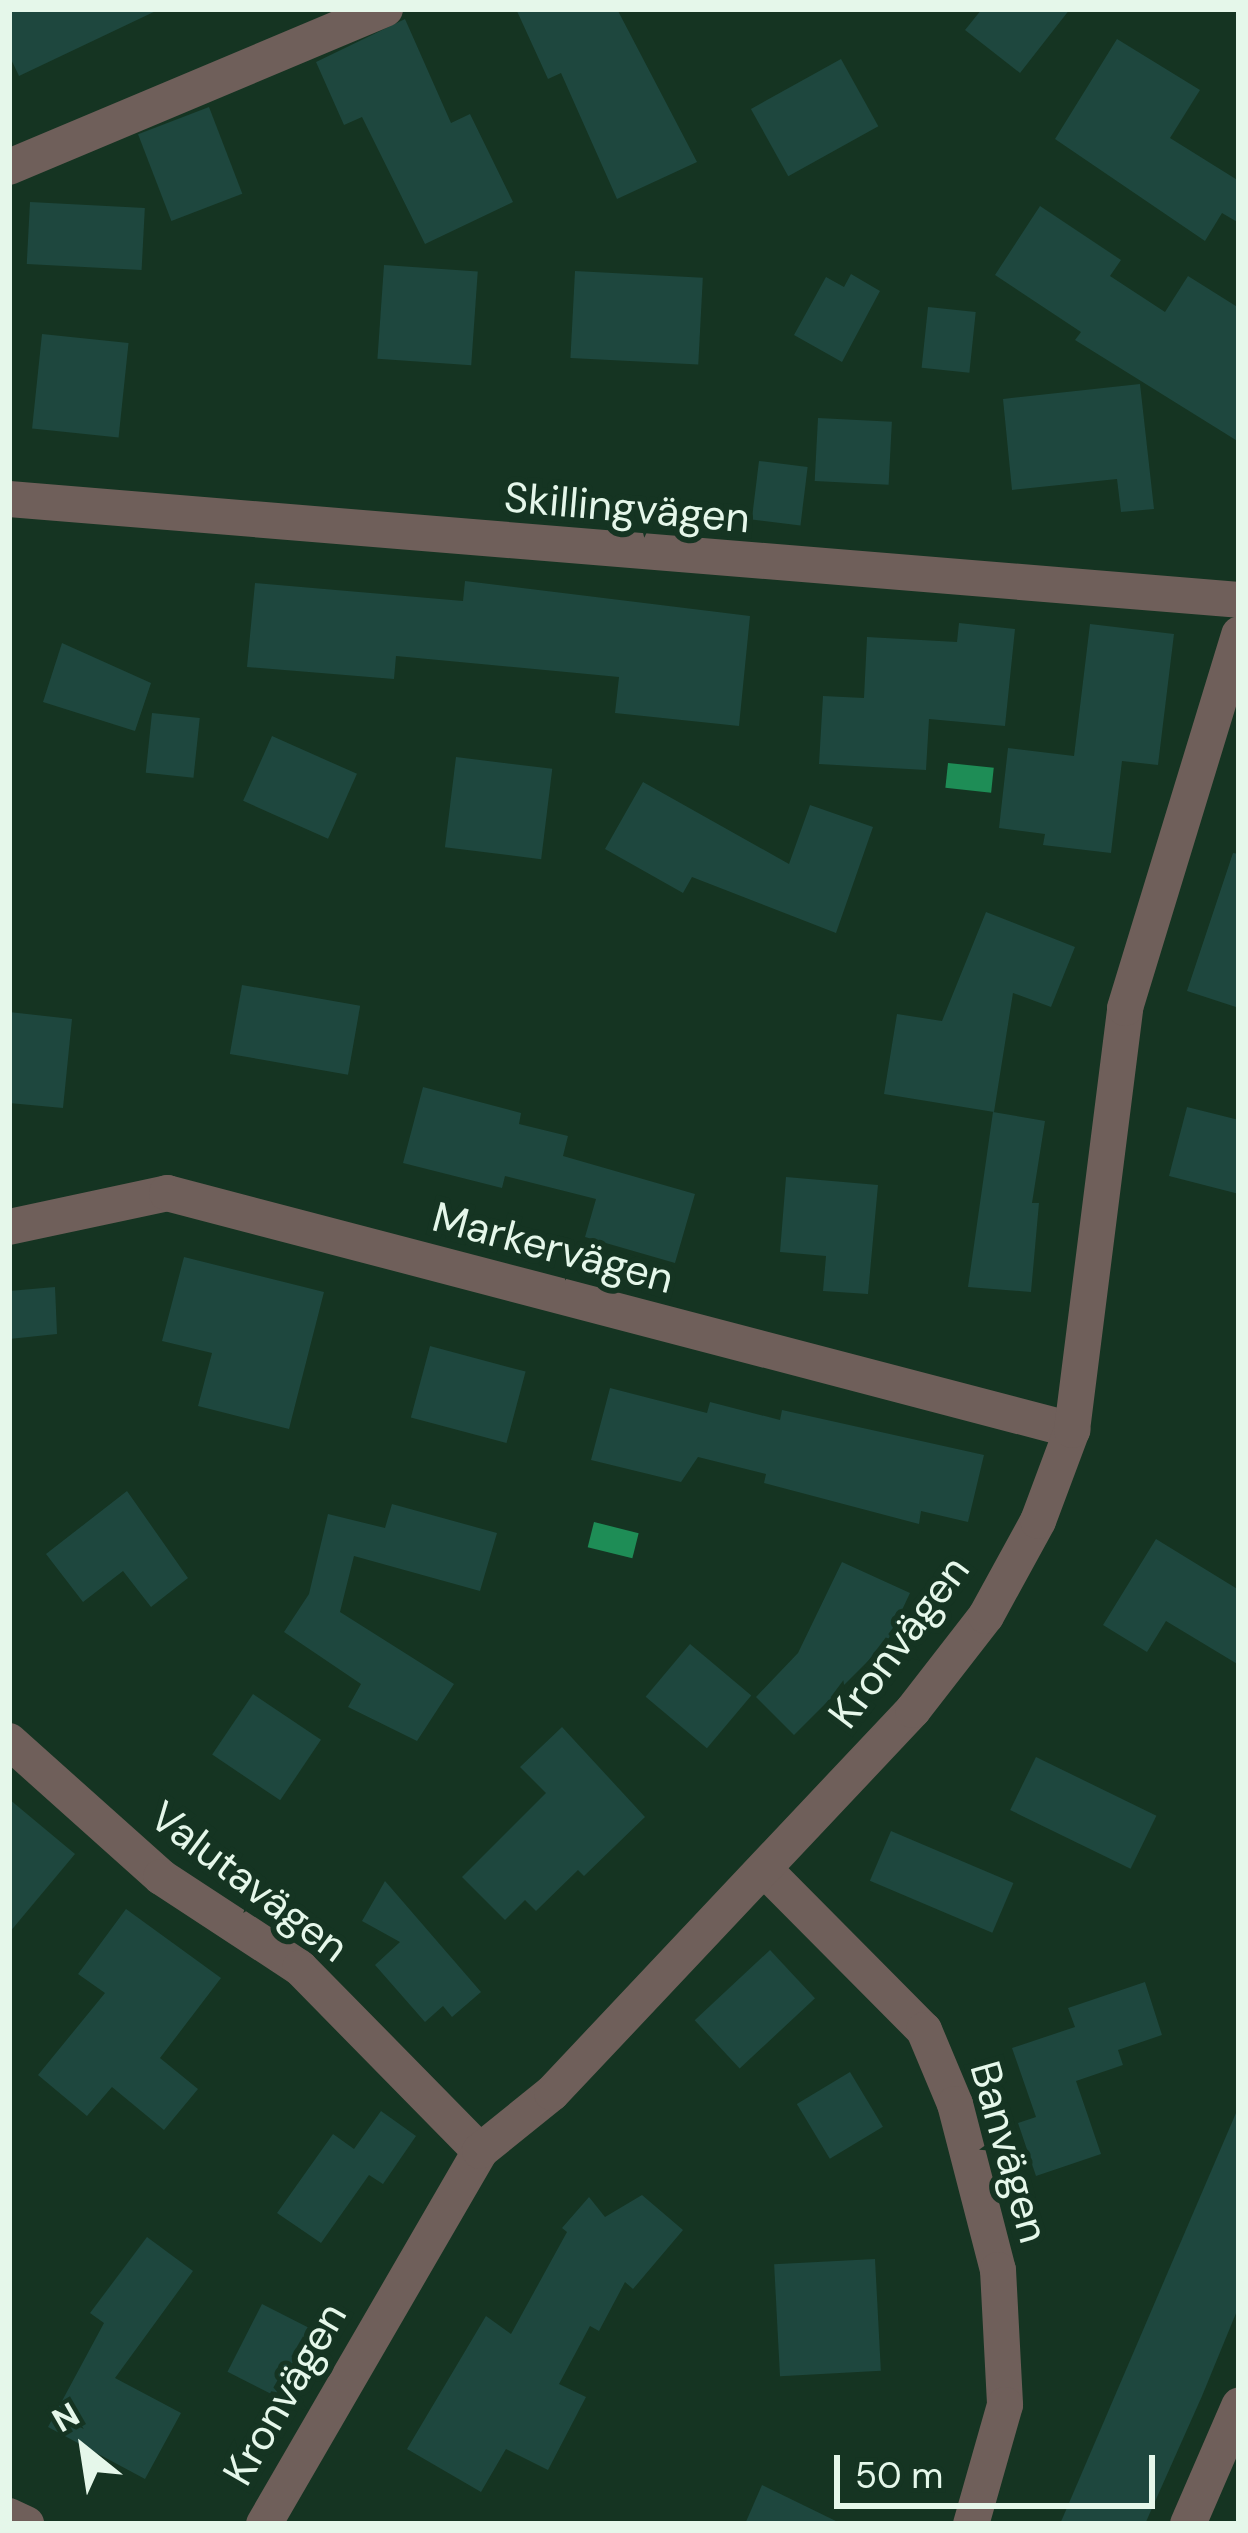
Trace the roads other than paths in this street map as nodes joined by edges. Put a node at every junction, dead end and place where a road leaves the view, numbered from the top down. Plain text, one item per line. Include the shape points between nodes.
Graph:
1 (385, 9) edge
2 (9, 167) edge
3 (9, 499) edge
4 (1239, 600) edge
5 (1239, 634) edge
6 (9, 1227) edge
7 (1072, 1430) junction
8 (9, 1741) edge
9 (764, 1869) junction
10 (481, 2151) junction
11 (1239, 2406) edge
12 (9, 2516) edge
13 (26, 2524) edge
14 (264, 2524) edge
15 (970, 2524) edge
16 (1188, 2524) edge

1 - 2 street
3 - 4 street, Skillingvägen
5 - 7 street, Kronvägen via 1125,1008
6 - 7 street, Markervägen via 167,1193
7 - 9 street, Kronvägen via 1038,1521 986,1616 913,1710
8 - 10 street, Valutavägen via 161,1877 300,1968
9 - 10 street, Kronvägen via 551,2092
9 - 15 street, Banvägen via 924,2030 955,2104 998,2270 1005,2405
10 - 14 street, Kronvägen
11 - 16 street
12 - 13 street

